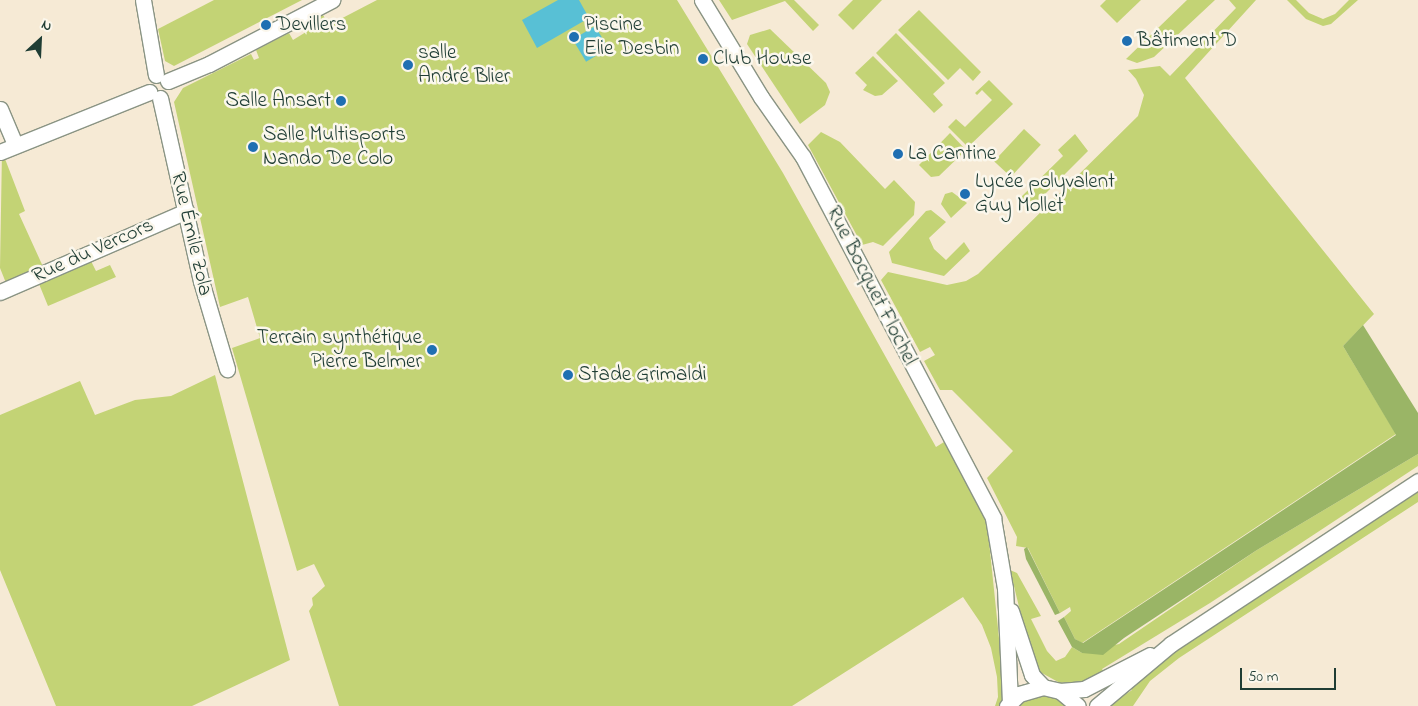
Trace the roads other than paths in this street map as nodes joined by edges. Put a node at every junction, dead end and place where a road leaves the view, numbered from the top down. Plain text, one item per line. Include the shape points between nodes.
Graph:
1 (143, 0) edge
2 (332, 0) edge
3 (702, 0) edge
4 (162, 78) junction
5 (154, 95) junction
6 (0, 109) edge
7 (15, 145) junction
8 (0, 152) edge
9 (186, 211) junction
10 (0, 292) edge
11 (226, 369) dead end
12 (1418, 481) edge
13 (1005, 588) junction
14 (1171, 644) junction
15 (1044, 687) junction
16 (1060, 691) junction
17 (1009, 704) edge
18 (1078, 706) edge
19 (1097, 706) edge

1 - 4 street
2 - 4 street via 209,64
3 - 13 street, Rue Bocquet Flochel via 803,157 975,480 997,530
4 - 5 street via 148,82
5 - 7 street
5 - 9 street, Rue Émile Zola
6 - 7 street
7 - 8 street
9 - 10 street, Rue du Vercors
9 - 11 street, Rue Émile Zola
12 - 14 street
13 - 15 street, Rue Bocquet Flochel via 1032,675
13 - 17 street, Rue Bocquet Flochel
14 - 16 street via 1084,689
14 - 19 street
15 - 16 street
15 - 17 street via 1031,688
16 - 18 street

